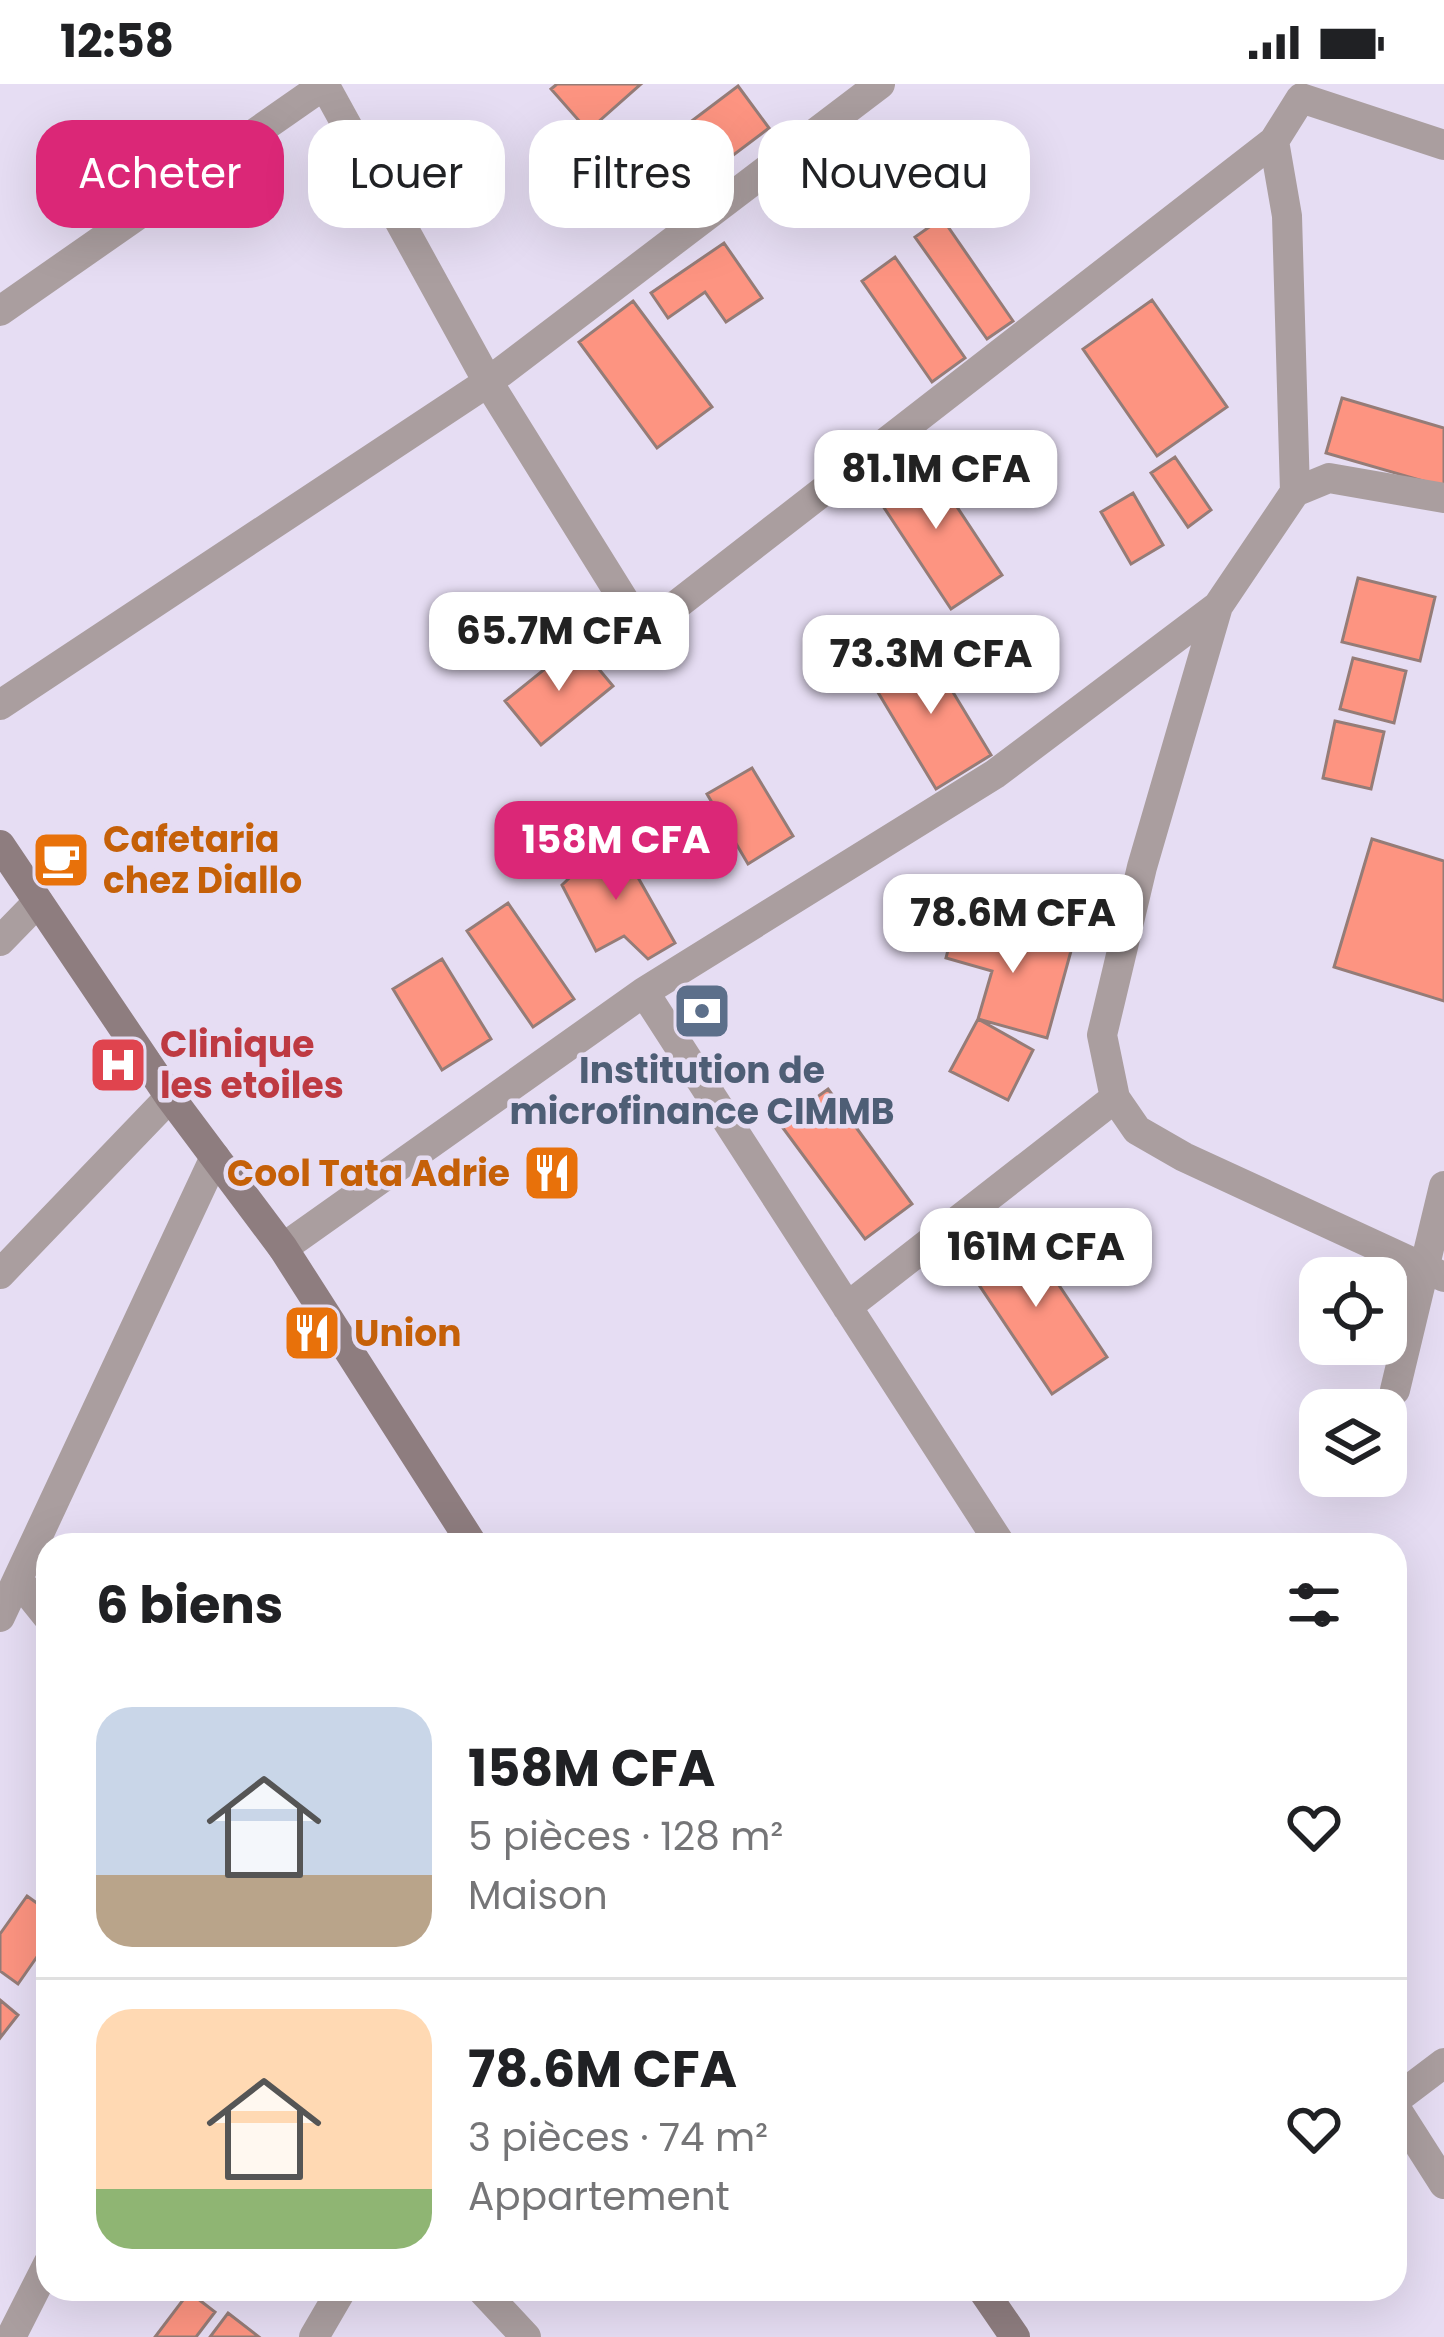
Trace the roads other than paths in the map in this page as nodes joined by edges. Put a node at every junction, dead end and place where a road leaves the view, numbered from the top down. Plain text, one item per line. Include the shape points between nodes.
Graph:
1 (324, 84) edge
2 (880, 84) edge
3 (1296, 91) edge
4 (1274, 141) junction
5 (1444, 145) edge
6 (0, 311) edge
7 (488, 382) junction
8 (1295, 492) junction
9 (1444, 498) edge
10 (1218, 606) junction
11 (0, 705) edge
12 (0, 845) edge
13 (38, 902) junction
14 (0, 941) edge
15 (644, 992) junction
16 (170, 1097) junction
17 (1115, 1098) junction
18 (215, 1157) junction
19 (1444, 1186) edge
20 (283, 1248) junction
21 (1434, 1273) edge
22 (0, 1274) edge
23 (847, 1307) junction
24 (1395, 1389) edge
25 (41, 1533) edge
26 (465, 1533) edge
27 (993, 1533) edge
28 (36, 1544) edge
29 (19, 1581) junction
30 (36, 1603) edge
31 (0, 1617) edge
32 (1444, 2063) edge
33 (1407, 2094) edge
34 (1407, 2124) edge
35 (1444, 2184) edge
36 (36, 2288) edge
37 (335, 2301) edge
38 (492, 2301) edge
39 (990, 2301) edge
40 (12, 2336) edge
41 (314, 2337) edge
42 (526, 2337) edge
43 (1016, 2337) edge

1 - 6 street
1 - 7 street
2 - 7 street
3 - 4 street
3 - 5 street
4 - 7 street via 644,631
4 - 8 street via 1287,216
7 - 11 street
8 - 9 street via 1329,478
8 - 10 street
10 - 15 street via 995,774
10 - 17 street via 1102,1035
12 - 13 main road
13 - 14 street
13 - 16 main road
15 - 20 street
15 - 23 street
16 - 18 main road
16 - 22 street
17 - 21 street via 1137,1130 1184,1157
17 - 23 street
18 - 20 main road
18 - 25 street
19 - 21 street
20 - 26 main road
21 - 24 street
23 - 27 street
28 - 29 street
29 - 30 street
29 - 31 street
32 - 33 street
34 - 35 street
36 - 40 street
37 - 41 street
38 - 42 street
39 - 43 main road

